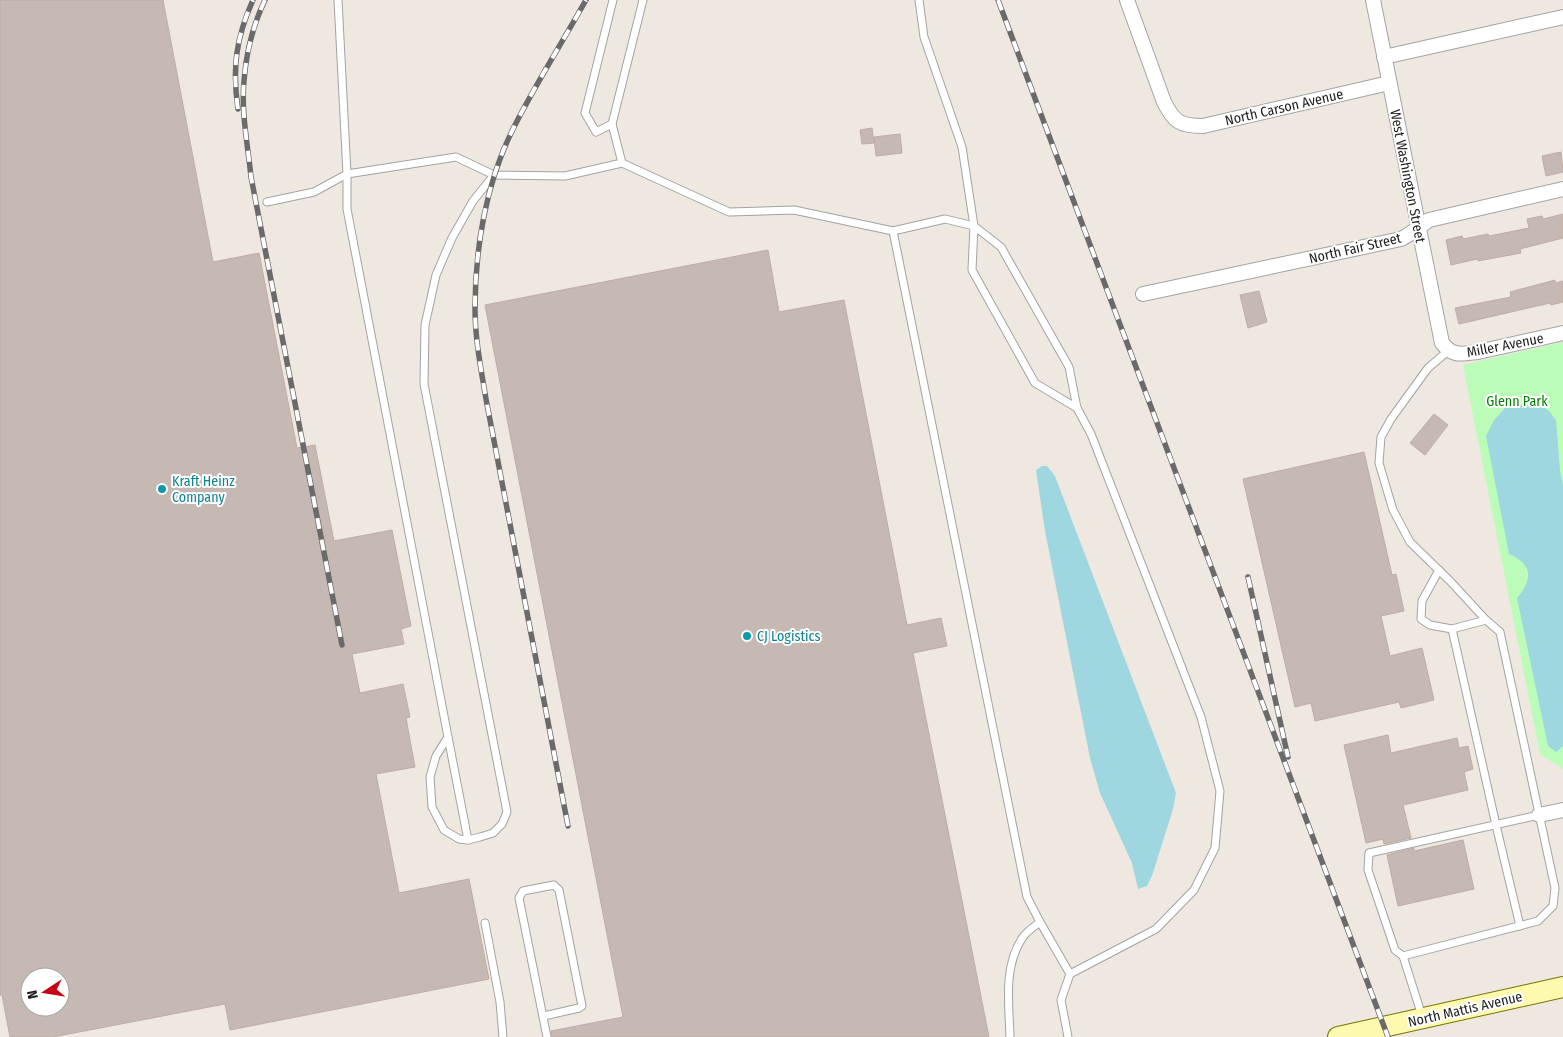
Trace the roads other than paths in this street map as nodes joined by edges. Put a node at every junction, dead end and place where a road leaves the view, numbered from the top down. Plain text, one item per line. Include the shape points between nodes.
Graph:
1 (338, 0) edge
2 (613, 0) edge
3 (643, 0) edge
4 (920, 0) edge
5 (1127, 0) edge
6 (1373, 0) edge
7 (1563, 17) edge
8 (1384, 57) junction
9 (1389, 83) junction
10 (612, 124) junction
11 (622, 163) junction
12 (347, 174) junction
13 (494, 175) junction
14 (1563, 189) edge
15 (267, 202) dead end
16 (974, 226) junction
17 (1418, 227) junction
18 (893, 231) junction
19 (1143, 294) dead end
20 (1563, 333) edge
21 (1448, 351) junction
22 (1077, 408) junction
23 (1439, 570) junction
24 (1486, 620) junction
25 (1452, 629) junction
26 (448, 737) junction
27 (1563, 810) edge
28 (1539, 816) junction
29 (1496, 825) junction
30 (468, 840) junction
31 (1040, 922) junction
32 (485, 924) dead end
33 (1520, 926) junction
34 (1403, 956) junction
35 (1070, 974) junction
36 (1563, 987) edge
37 (544, 1016) junction
38 (1423, 1018) junction
39 (503, 1037) edge
40 (547, 1037) edge
41 (1010, 1037) edge
42 (1068, 1037) edge
43 (1338, 1037) edge

1 - 12 lane
2 - 10 lane via 585,113 596,132
3 - 10 lane
4 - 16 lane via 924,37 962,147
5 - 9 street, North Carson Avenue via 1164,102 1171,116 1180,123 1203,126
6 - 8 street, West Washington Street
7 - 8 street
8 - 9 street, West Washington Street
9 - 17 street, West Washington Street
10 - 11 lane
11 - 13 lane via 565,176
11 - 18 lane via 729,212 794,210
12 - 13 lane via 456,157
12 - 15 lane via 314,192
12 - 26 lane via 346,209
13 - 30 lane via 472,201 452,238 436,275 425,325 424,384 507,812 493,833
14 - 17 street, North Fair Street via 1429,220
16 - 18 lane via 946,219
16 - 22 lane via 1001,248 1069,367
16 - 22 lane via 972,270 1035,383
17 - 19 street, North Fair Street via 1401,239
17 - 21 street, West Washington Street via 1442,343
18 - 31 lane via 1027,896
20 - 21 street, Miller Avenue via 1478,352 1456,354
21 - 23 lane via 1428,368 1391,418 1381,437 1379,463 1393,510 1410,542
22 - 35 lane via 1201,717 1220,791 1215,848 1194,890 1156,929
23 - 24 lane
23 - 25 lane via 1422,601 1422,619 1430,625
24 - 25 lane
24 - 28 lane via 1500,632
25 - 29 lane
26 - 30 lane
26 - 30 lane via 436,756 430,777 432,807 444,830 458,839
27 - 28 street
28 - 29 lane
28 - 33 lane via 1555,888 1553,906 1538,921
29 - 33 lane
29 - 34 lane via 1369,854 1368,870 1395,950
31 - 35 lane
31 - 41 lane via 1024,936 1012,957 1008,988
32 - 39 lane via 500,1002
33 - 34 lane
34 - 38 lane
35 - 42 lane via 1061,1000
36 - 38 main road, North Mattis Avenue
37 - 37 lane via 519,898 523,892 554,885 559,890 582,1006
37 - 40 lane
38 - 43 main road, North Mattis Avenue

